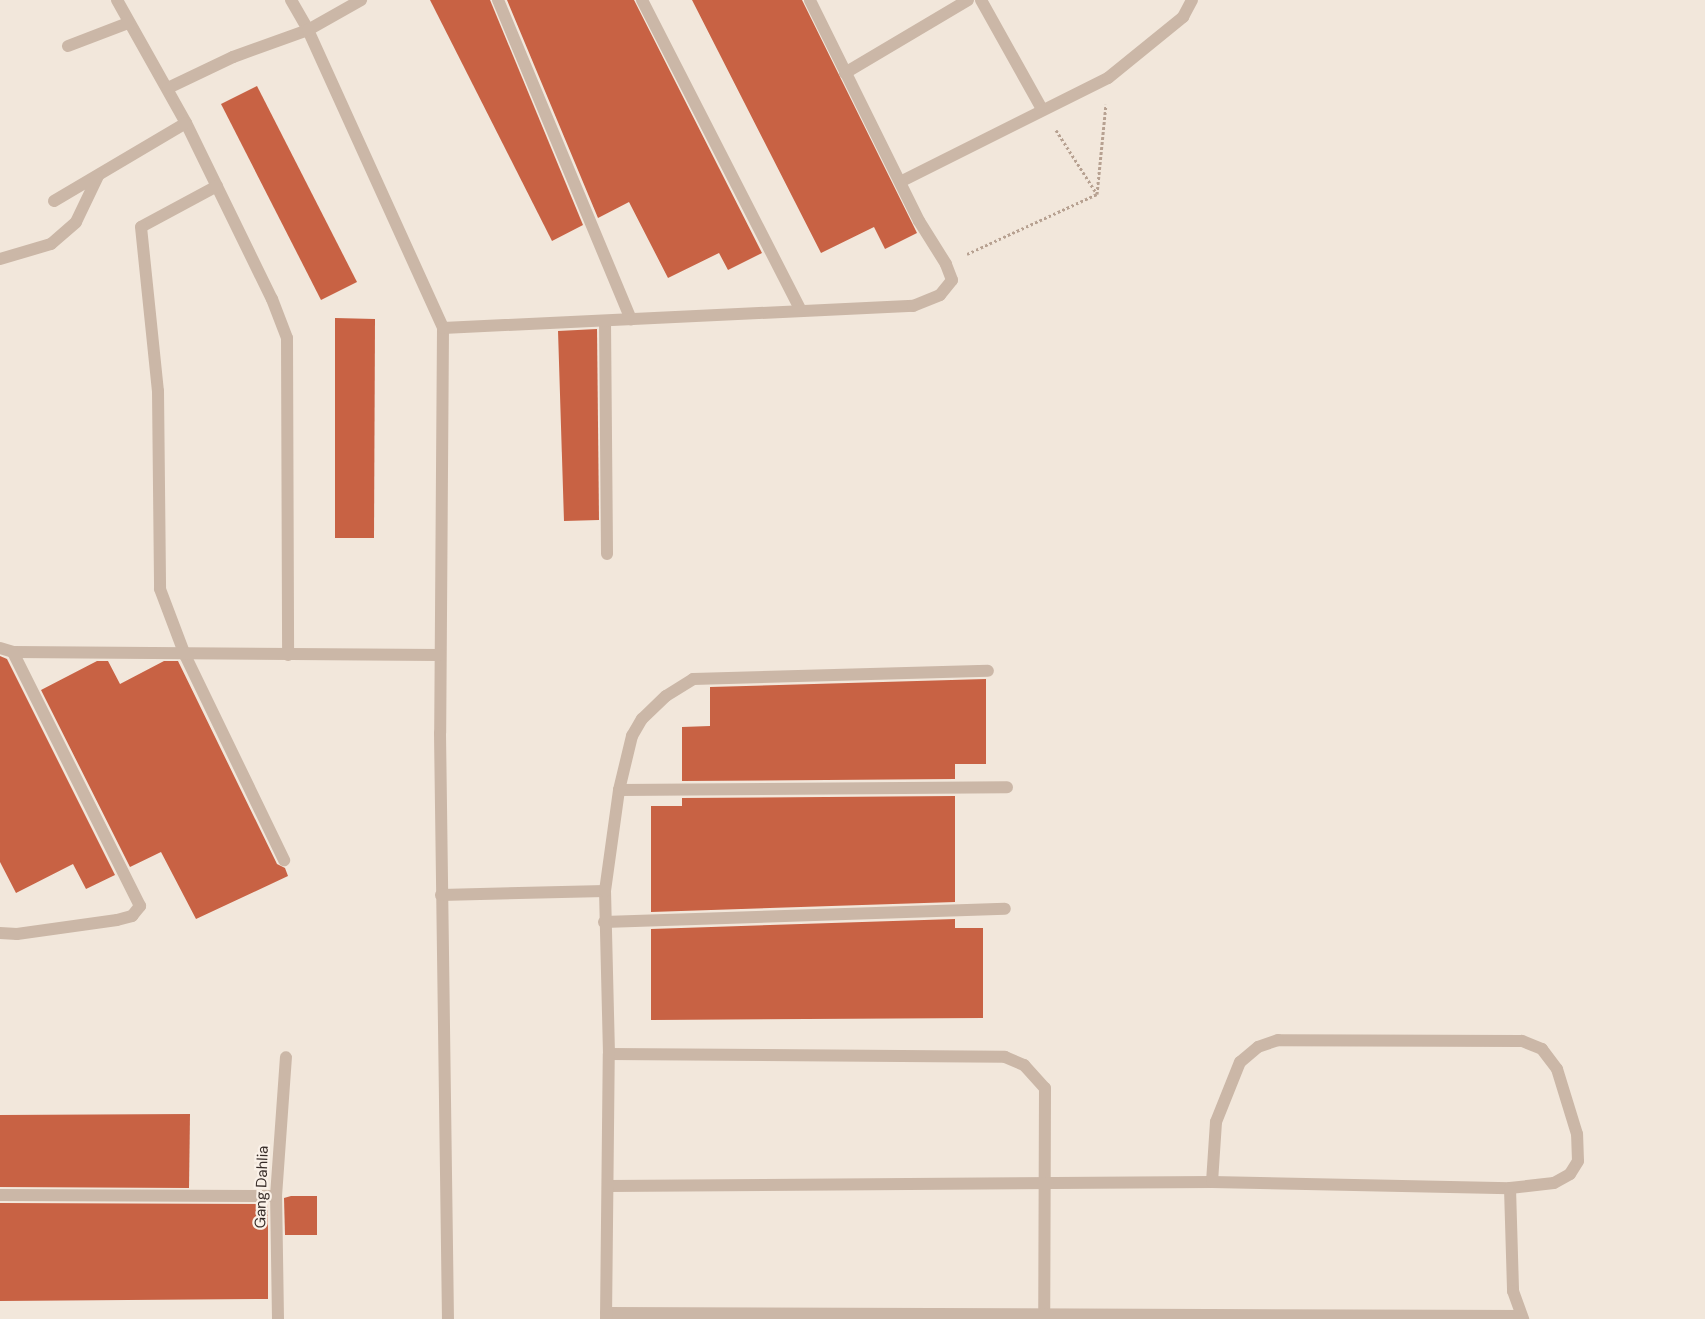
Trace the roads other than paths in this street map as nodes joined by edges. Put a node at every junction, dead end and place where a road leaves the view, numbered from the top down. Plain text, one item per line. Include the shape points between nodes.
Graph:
1 (117, 0) edge
2 (290, 0) edge
3 (362, 0) edge
4 (498, 0) edge
5 (642, 0) edge
6 (810, 0) edge
7 (968, 0) edge
8 (981, 0) edge
9 (1192, 0) edge
10 (128, 23) junction
11 (308, 30) junction
12 (68, 46) dead end
13 (845, 72) junction
14 (168, 88) junction
15 (1042, 109) junction
16 (186, 122) junction
17 (98, 176) junction
18 (902, 181) junction
19 (217, 186) junction
20 (54, 200) dead end
21 (0, 259) edge
22 (801, 311) junction
23 (631, 320) junction
24 (605, 322) junction
25 (443, 328) junction
26 (607, 554) dead end
27 (0, 648) edge
28 (13, 652) junction
29 (440, 654) junction
30 (184, 655) junction
31 (288, 656) junction
32 (988, 671) dead end
33 (1007, 787) dead end
34 (619, 790) junction
35 (284, 860) dead end
36 (604, 891) junction
37 (441, 894) junction
38 (1005, 910) dead end
39 (604, 922) junction
40 (0, 933) edge
41 (609, 1054) junction
42 (286, 1057) dead end
43 (1212, 1182) junction
44 (1044, 1185) junction
45 (608, 1186) junction
46 (1510, 1188) junction
47 (0, 1196) edge
48 (276, 1196) junction
49 (606, 1316) edge
50 (1044, 1316) edge
51 (1522, 1318) edge
52 (278, 1319) edge
53 (448, 1319) edge

1 - 10 street
2 - 11 street
3 - 11 street
4 - 23 street
5 - 22 street
6 - 13 street
7 - 13 street
8 - 15 street
9 - 15 street via 1183,17 1108,78
10 - 12 street
10 - 14 street
11 - 14 street via 233,57
11 - 25 street
13 - 18 street
14 - 16 street
15 - 18 street
16 - 17 street
16 - 19 street
17 - 20 street
17 - 21 street via 76,222 51,244
18 - 22 street via 952,280 940,295 913,306
19 - 30 street via 141,227 158,391 160,589
19 - 31 street via 272,299 287,338
22 - 23 street
23 - 24 street
24 - 25 street
24 - 26 street
25 - 29 street
27 - 28 street
28 - 30 street
28 - 40 street via 140,906 132,916 117,920 17,934
29 - 31 street
29 - 37 street
30 - 31 street
30 - 35 street
32 - 34 street via 693,679 666,696 642,719 632,736
33 - 34 street
34 - 36 street
36 - 37 street
36 - 39 street
37 - 53 street
38 - 39 street
39 - 41 street
41 - 44 street via 1005,1056 1024,1065 1045,1088
41 - 45 street
42 - 48 street, Gang Dahlia
43 - 44 street
43 - 46 street
43 - 46 street via 1216,1122 1240,1062 1258,1047 1278,1040 1522,1040 1542,1049 1557,1069 1578,1134 1578,1161 1570,1174 1554,1183
44 - 45 street
44 - 50 street
45 - 49 street
46 - 51 street via 1513,1291
47 - 48 street
48 - 52 street, Gang Dahlia
49 - 50 street
50 - 51 street

